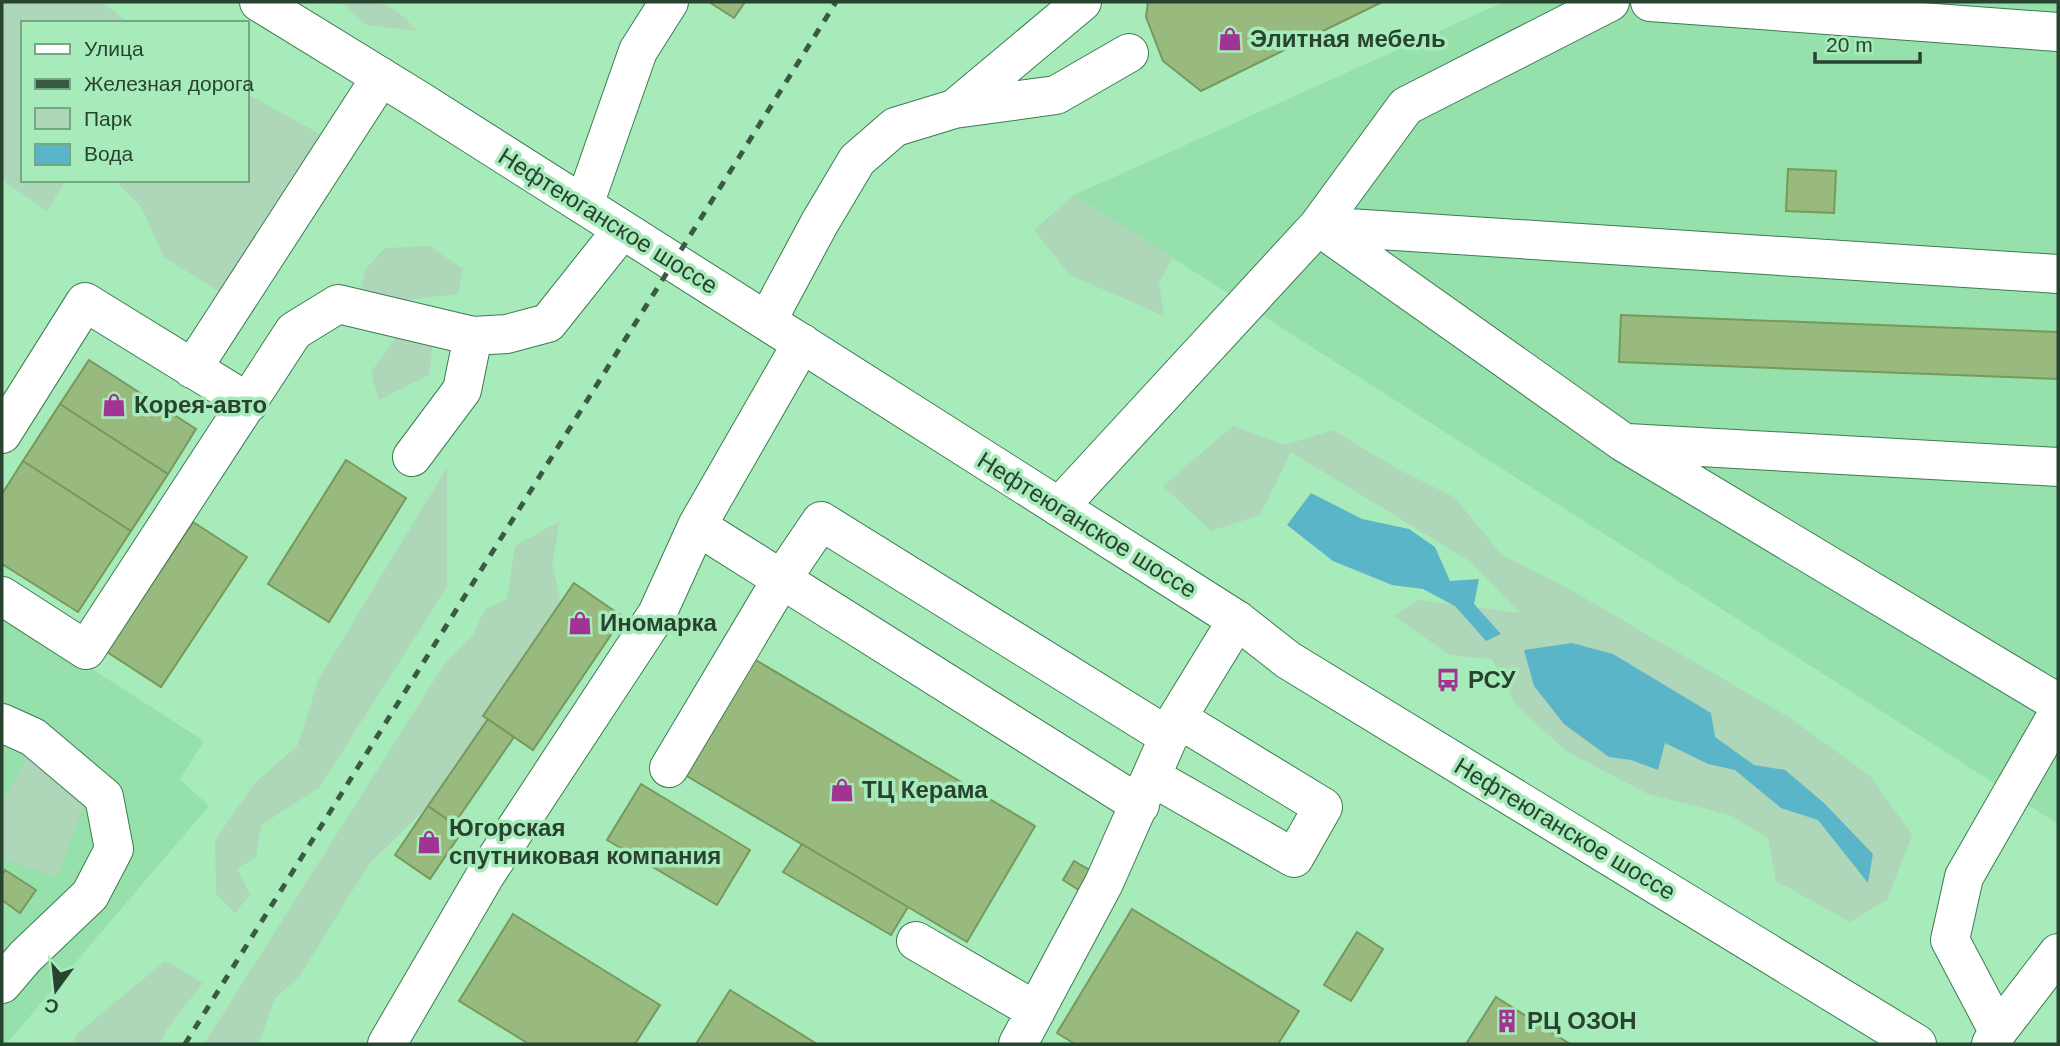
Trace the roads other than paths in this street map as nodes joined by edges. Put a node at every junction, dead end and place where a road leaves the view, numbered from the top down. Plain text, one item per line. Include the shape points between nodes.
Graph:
1 (259, 2) edge
2 (668, 2) edge
3 (1082, 2) edge
4 (1610, 2) edge
5 (1650, 2) edge
6 (2058, 32) edge
7 (1129, 54) dead end
8 (381, 77) junction
9 (954, 109) junction
10 (584, 205) junction
11 (1318, 226) junction
12 (622, 230) junction
13 (2058, 274) edge
14 (767, 321) junction
15 (473, 337) junction
16 (802, 344) junction
17 (192, 369) junction
18 (249, 403) junction
19 (2, 434) edge
20 (1622, 442) junction
21 (412, 457) dead end
22 (2058, 467) edge
23 (1059, 507) junction
24 (697, 526) junction
25 (781, 580) junction
26 (2, 596) edge
27 (1237, 620) junction
28 (2058, 703) edge
29 (2058, 713) edge
30 (2, 723) edge
31 (1173, 727) junction
32 (669, 768) dead end
33 (1146, 791) junction
34 (916, 941) dead end
35 (2058, 953) edge
36 (9, 960) edge
37 (1025, 1035) edge
38 (1995, 1037) edge
39 (387, 1044) edge
40 (1917, 1044) edge

1 - 8 main road, Нефтеюганское шоссе
2 - 10 main road via 638,51
3 - 9 main road
4 - 11 main road via 1406,106
5 - 6 main road
7 - 9 main road via 1056,95
8 - 10 main road, Нефтеюганское шоссе
8 - 17 main road
9 - 14 main road via 895,127 857,160
10 - 12 main road, Нефтеюганское шоссе
11 - 13 main road
11 - 20 main road
11 - 23 main road
12 - 14 main road, Нефтеюганское шоссе
12 - 15 main road via 548,323
14 - 16 main road, Нефтеюганское шоссе
15 - 18 main road via 338,304 294,331
15 - 21 main road via 462,390
16 - 23 main road, Нефтеюганское шоссе
16 - 24 main road
17 - 18 main road
17 - 19 main road via 85,302
18 - 26 main road via 86,650
20 - 22 main road
20 - 28 main road
23 - 27 main road, Нефтеюганское шоссе
24 - 25 main road
24 - 39 main road via 657,614 486,874
25 - 31 main road via 821,520
25 - 32 main road
25 - 33 main road
27 - 31 main road
27 - 40 main road, Нефтеюганское шоссе via 1288,660
29 - 38 main road via 1964,877 1950,940
30 - 36 main road via 33,737 104,797 114,849 90,895
31 - 33 main road
31 - 33 main road via 1323,807 1294,858
33 - 37 main road
34 - 37 main road
35 - 38 main road

